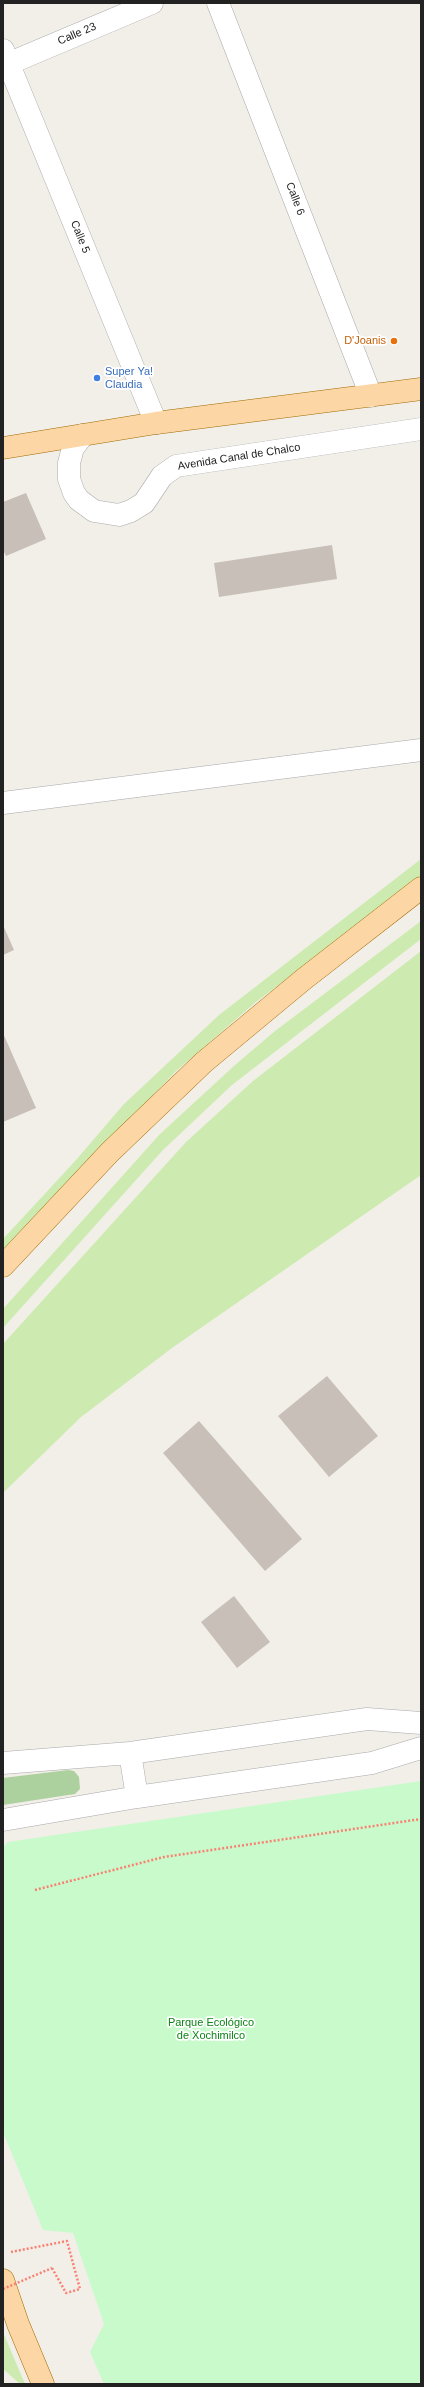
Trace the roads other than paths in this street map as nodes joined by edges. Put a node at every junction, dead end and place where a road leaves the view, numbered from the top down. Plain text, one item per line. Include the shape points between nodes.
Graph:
1 (152, 3) edge
2 (218, 3) edge
3 (5, 59) edge
4 (421, 388) edge
5 (371, 396) junction
6 (156, 423) junction
7 (421, 429) edge
8 (83, 435) junction
9 (3, 448) edge
10 (421, 750) edge
11 (3, 803) edge
12 (421, 888) edge
13 (3, 1266) edge
14 (421, 1723) edge
15 (421, 1748) edge
16 (130, 1753) junction
17 (3, 1763) edge
18 (137, 1798) junction
19 (3, 1820) edge
20 (3, 2280) edge
21 (43, 2384) edge

1 - 3 street, Calle 23
2 - 5 street, Calle 6
3 - 6 street, Calle 5
4 - 5 main road
5 - 6 main road
6 - 8 main road
7 - 8 street, Avenida Canal de Chalco via 176,466 162,476 144,503 118,515 94,511 74,493 68,478 69,463 73,448
8 - 9 main road
10 - 11 street
12 - 13 main road via 304,979 204,1062 110,1152
14 - 16 street via 368,1719
15 - 18 street via 372,1763
16 - 17 street
16 - 18 street
18 - 19 street
20 - 21 main road

